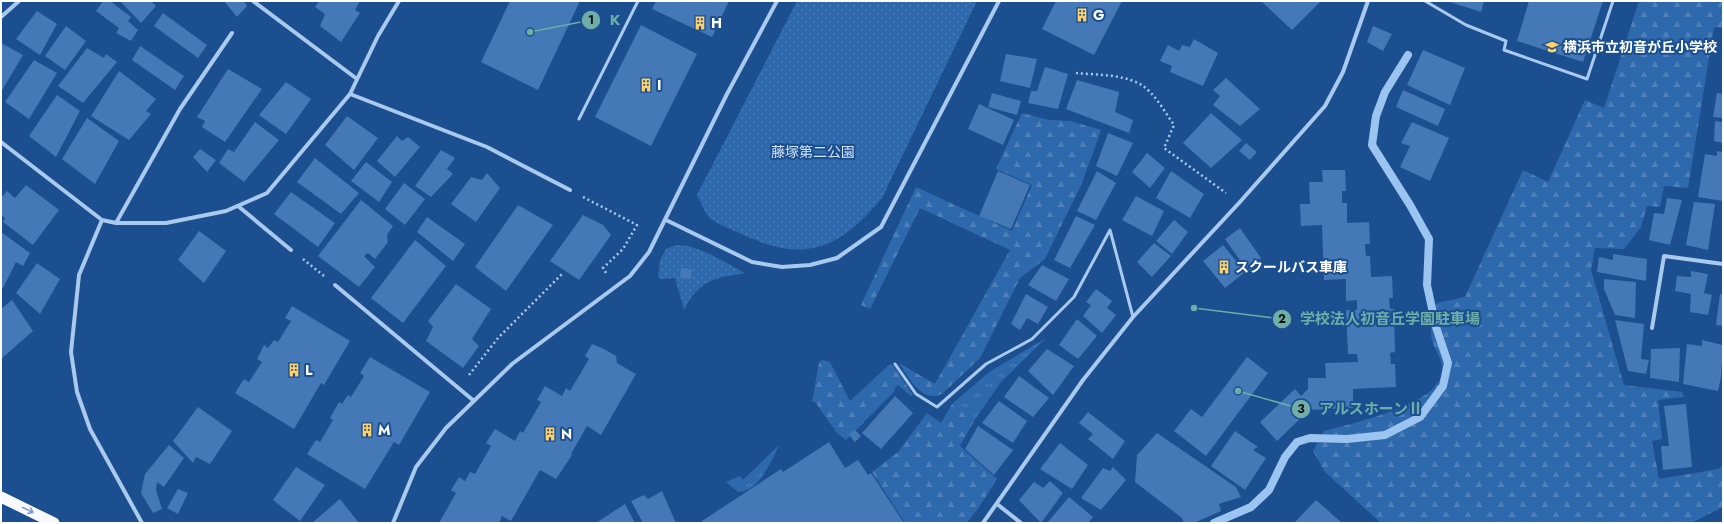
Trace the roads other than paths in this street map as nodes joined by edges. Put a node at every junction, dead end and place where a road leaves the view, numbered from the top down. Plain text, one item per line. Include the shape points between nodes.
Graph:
1 (19, 1) edge
2 (253, 1) edge
3 (399, 1) edge
4 (638, 1) edge
5 (778, 1) edge
6 (999, 1) edge
7 (1368, 1) edge
8 (1425, 1) edge
9 (1613, 1) edge
10 (1, 17) edge
11 (232, 33) dead end
12 (358, 79) junction
13 (350, 94) junction
14 (579, 119) dead end
15 (1, 142) edge
16 (570, 190) road end
17 (238, 206) junction
18 (102, 220) junction
19 (666, 220) junction
20 (116, 223) junction
21 (291, 250) road end
22 (1723, 264) edge
23 (335, 285) road end
24 (1133, 317) junction
25 (1652, 328) dead end
26 (895, 364) dead end
27 (474, 401) junction
28 (1, 497) edge
29 (997, 504) junction
30 (54, 523) edge
31 (142, 523) edge
32 (393, 523) edge
33 (983, 523) edge
34 (1021, 523) edge

1 - 10 street
2 - 12 street
3 - 12 street via 378,36
4 - 14 lane
5 - 19 street via 727,94
6 - 19 street via 881,227 837,258 810,266 782,267 752,262
7 - 24 street via 1343,72 1326,106
8 - 9 lane via 1466,25 1506,41 1504,50 1587,79
11 - 20 street via 180,109
12 - 13 street
13 - 16 street via 487,147
13 - 17 street via 267,193
15 - 18 street
17 - 20 street via 226,212 166,223
17 - 21 street
18 - 20 street
18 - 31 street via 79,275 71,352 77,392 90,429
19 - 27 street via 649,252 630,276 512,364
22 - 25 street via 1664,256
23 - 27 street
24 - 26 lane via 1110,230 1074,297 1032,339 986,364 937,407 916,394
24 - 29 street via 1084,380
27 - 32 street via 446,428 416,467
28 -> 30 highway
29 - 33 street
29 - 34 street

